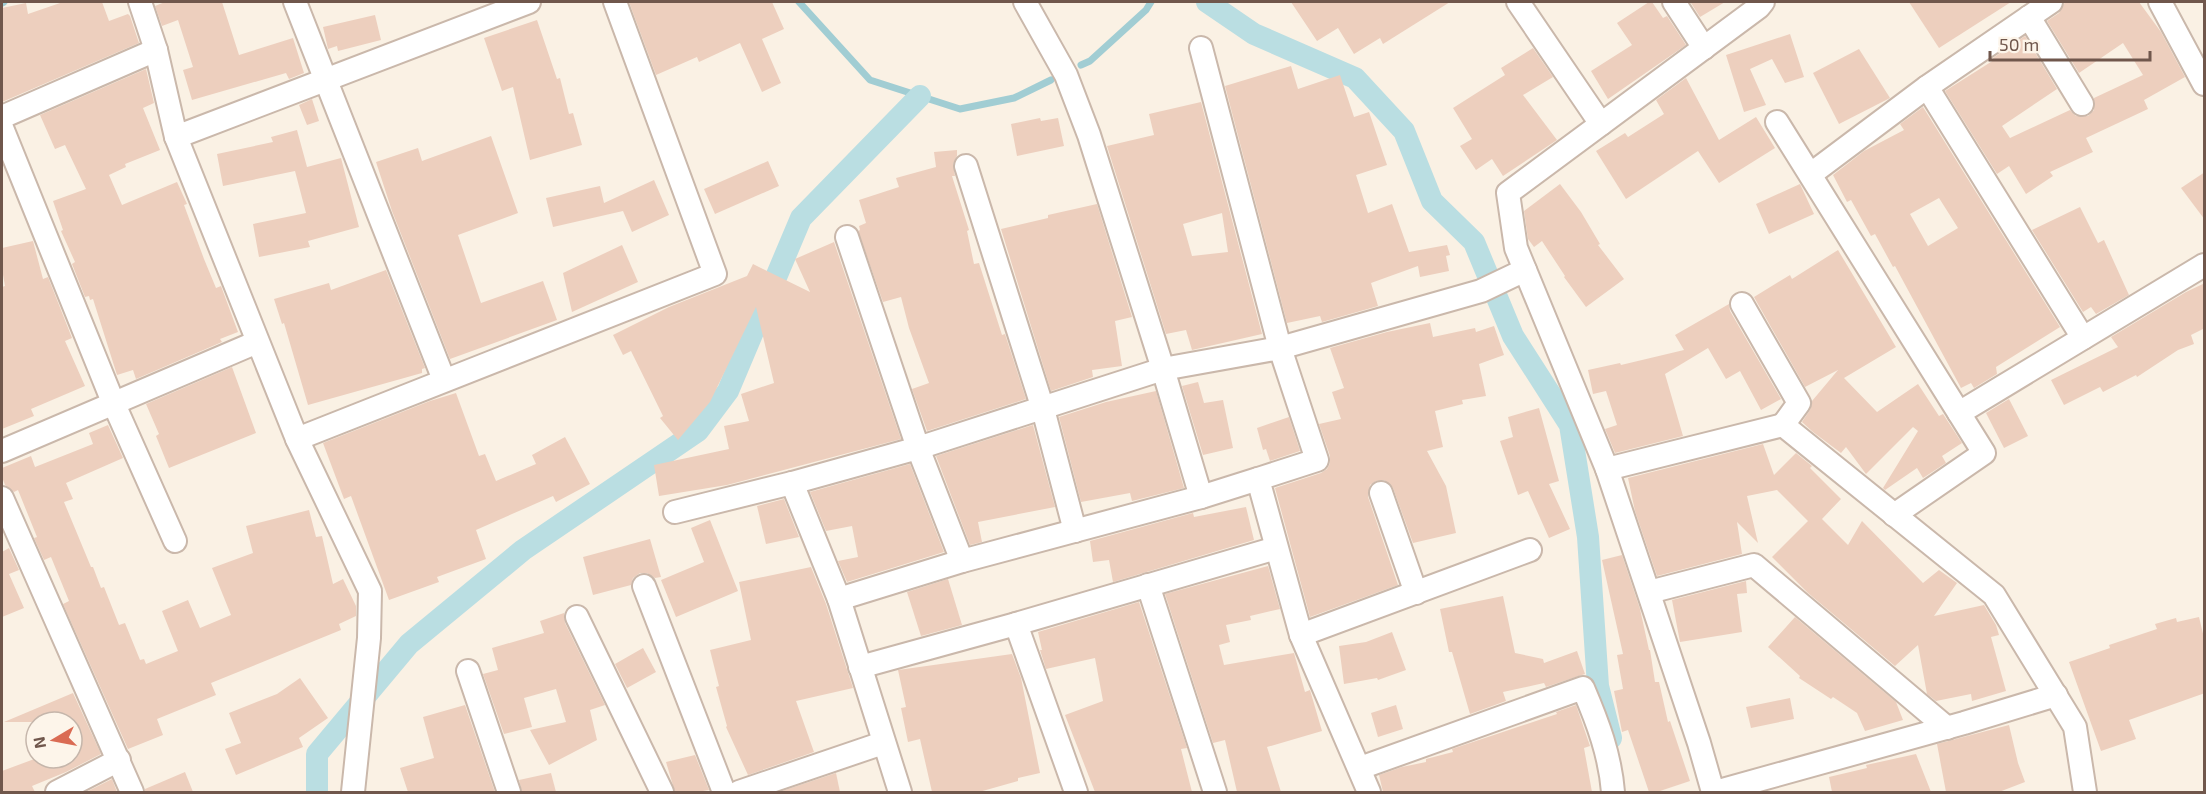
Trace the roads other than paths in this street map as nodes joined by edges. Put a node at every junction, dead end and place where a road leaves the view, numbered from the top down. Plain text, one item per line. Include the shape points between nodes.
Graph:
1 (140, 2) edge
2 (295, 2) edge
3 (529, 2) edge
4 (615, 2) edge
5 (1025, 2) edge
6 (1518, 2) edge
7 (1674, 2) edge
8 (1763, 2) edge
9 (2051, 2) edge
10 (2160, 2) edge
11 (2029, 17) junction
12 (1201, 48) dead end
13 (1704, 48) junction
14 (156, 50) junction
15 (325, 79) junction
16 (2205, 84) edge
17 (1927, 87) junction
18 (2082, 104) dead end
19 (2, 117) edge
20 (1777, 122) dead end
21 (1601, 124) junction
22 (2, 128) edge
23 (176, 137) junction
24 (966, 166) dead end
25 (1811, 174) junction
26 (847, 237) dead end
27 (2205, 265) edge
28 (1524, 270) junction
29 (1742, 304) dead end
30 (2083, 338) junction
31 (256, 342) junction
32 (1280, 348) junction
33 (1163, 369) junction
34 (444, 381) junction
35 (113, 402) junction
36 (1043, 408) junction
37 (1959, 413) junction
38 (1784, 425) junction
39 (297, 438) junction
40 (918, 448) junction
41 (2, 452) edge
42 (1607, 469) junction
43 (1258, 479) junction
44 (792, 483) junction
45 (1381, 492) dead end
46 (1201, 497) junction
47 (2, 498) edge
48 (675, 512) dead end
49 (1894, 515) junction
50 (1075, 531) junction
51 (176, 541) dead end
52 (1276, 548) junction
53 (1530, 550) dead end
54 (962, 561) junction
55 (1148, 585) junction
56 (644, 586) dead end
57 (1648, 592) junction
58 (1416, 593) junction
59 (839, 599) junction
60 (577, 617) dead end
61 (1016, 624) junction
62 (1301, 635) junction
63 (860, 667) junction
64 (468, 671) dead end
65 (2056, 695) junction
66 (1947, 728) junction
67 (883, 743) junction
68 (119, 760) junction
69 (1360, 768) junction
70 (353, 785) edge
71 (57, 792) edge
72 (132, 792) edge
73 (509, 792) edge
74 (662, 792) edge
75 (724, 792) edge
76 (740, 792) edge
77 (900, 792) edge
78 (1076, 792) edge
79 (1215, 792) edge
80 (1369, 792) edge
81 (1613, 792) edge
82 (1714, 792) edge
83 (2085, 792) edge

1 - 14 street
2 - 15 street
3 - 15 street
4 - 34 street via 715,274
5 - 33 street via 1070,85 1089,135
6 - 21 street
7 - 13 street
8 - 13 street
9 - 11 street
10 - 16 street
11 - 17 street
11 - 18 street
12 - 32 street
13 - 21 street
14 - 19 street
14 - 23 street
15 - 23 street
15 - 34 street
17 - 25 street
17 - 30 street
20 - 25 street
21 - 28 street via 1508,193 1516,248
22 - 35 street
23 - 31 street
24 - 36 street
25 - 37 street
26 - 40 street
27 - 30 street
28 - 32 street via 1481,291
28 - 42 street
29 - 38 street via 1799,403
30 - 37 street
31 - 35 street
31 - 39 street
32 - 33 street
32 - 43 street via 1317,460
33 - 36 street
33 - 46 street
34 - 39 street
35 - 41 street
35 - 51 street
36 - 40 street
36 - 50 street
37 - 49 street via 1984,453
38 - 42 street
38 - 49 street
39 - 70 street via 370,591 369,638
40 - 44 street
40 - 54 street
42 - 57 street
43 - 46 street
43 - 52 street
44 - 48 street
44 - 59 street
45 - 58 street
46 - 50 street
47 - 68 street
49 - 65 street via 1994,595
50 - 54 street
52 - 55 street
52 - 62 street
53 - 58 street
54 - 59 street
55 - 61 street
55 - 79 street
56 - 75 street
57 - 66 street via 1754,566
57 - 82 street
58 - 62 street
59 - 63 street
60 - 74 street
61 - 63 street
61 - 78 street
62 - 69 street
63 - 67 street
64 - 73 street
65 - 66 street
65 - 83 street via 2075,727
66 - 82 street
67 - 76 street
67 - 77 street
68 - 71 street
68 - 72 street
69 - 80 street
69 - 81 street via 1583,688 1601,730

